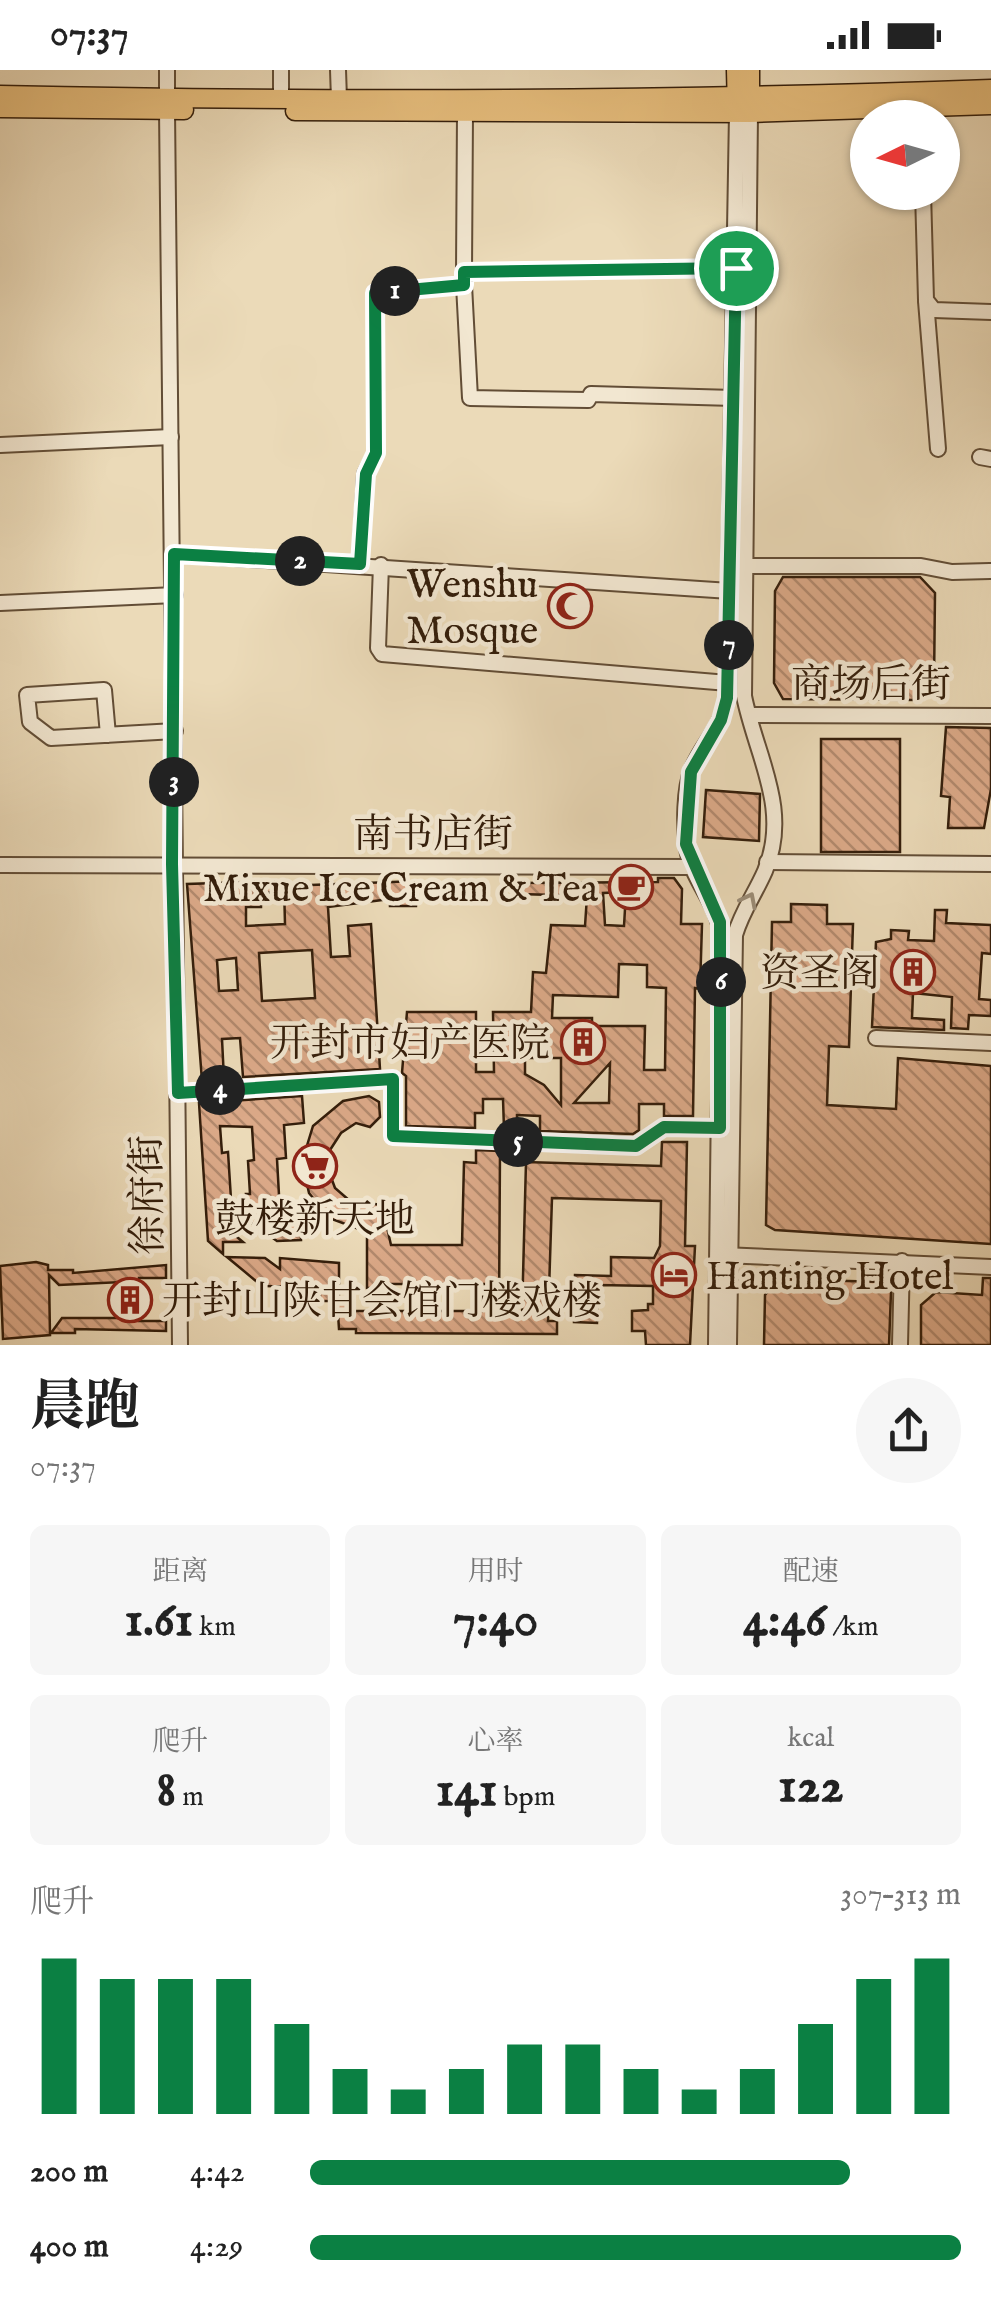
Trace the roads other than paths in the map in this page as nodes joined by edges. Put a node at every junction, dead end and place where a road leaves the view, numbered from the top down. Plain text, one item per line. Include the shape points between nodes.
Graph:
1 (167, 70) edge
2 (280, 70) edge
3 (338, 70) edge
4 (736, 70) edge
5 (750, 70) edge
6 (991, 89) edge
7 (0, 94) edge
8 (281, 99) junction
9 (339, 99) junction
10 (167, 104) junction
11 (991, 104) edge
12 (744, 106) junction
13 (0, 108) edge
14 (960, 108) edge
15 (850, 110) edge
16 (465, 114) junction
17 (924, 210) edge
18 (736, 268) junction
19 (464, 279) junction
20 (926, 300) junction
21 (991, 312) edge
22 (734, 398) junction
23 (171, 437) junction
24 (0, 445) edge
25 (938, 449) dead end
26 (174, 554) junction
27 (360, 564) junction
28 (381, 565) junction
29 (746, 566) junction
30 (990, 571) edge
31 (730, 590) junction
32 (175, 596) junction
33 (0, 603) edge
34 (728, 683) junction
35 (750, 715) junction
36 (991, 716) edge
37 (175, 731) junction
38 (108, 734) junction
39 (767, 862) junction
40 (172, 864) junction
41 (991, 864) edge
42 (0, 865) edge
43 (693, 867) junction
44 (876, 1038) dead end
45 (991, 1043) edge
46 (178, 1093) junction
47 (720, 1128) junction
48 (724, 1255) junction
49 (902, 1262) junction
50 (991, 1267) edge
51 (180, 1345) edge
52 (716, 1345) edge
53 (729, 1345) edge
54 (900, 1345) edge

1 - 10 street, 徐府街
2 - 8 street
3 - 9 street
4 - 12 main road
5 - 12 main road
6 - 12 main road
7 - 10 main road
8 - 9 main road
8 - 10 main road
9 - 12 main road
10 - 13 main road
10 - 16 main road
10 - 23 street, 徐府街
11 - 14 main road
12 - 15 main road
12 - 16 main road
12 - 18 street
12 - 29 street
16 - 19 street
17 - 20 street
18 - 19 street
18 - 22 street
19 - 22 street via 470,398
19 - 27 street via 375,293 376,453 366,474
20 - 21 street via 934,310
20 - 25 street
22 - 31 street
23 - 24 street
23 - 26 street, 徐府街
26 - 27 street
26 - 32 street, 徐府街
27 - 28 street
28 - 31 street
28 - 34 street via 382,654
29 - 30 street
29 - 35 street via 744,696
31 - 34 street
32 - 33 street
32 - 37 street, 徐府街
34 - 43 street via 721,720 688,784 686,844
35 - 36 street, 商场后街
35 - 39 street via 774,795
37 - 38 street
37 - 40 street, 徐府街
38 - 38 street via 104,690 27,695 30,722 51,738
39 - 41 street
48 -> 39 street via 735,935
40 - 42 street, 南书店街
40 - 43 street, 南书店街
40 - 46 street, 徐府街
43 - 47 street via 720,922
44 - 45 street
46 - 47 street via 393,1079 393,1136 636,1146 664,1127
46 - 51 street, 徐府街
47 - 48 street
48 - 49 street
48 - 52 street
48 - 53 street
49 - 50 street
49 - 54 street

